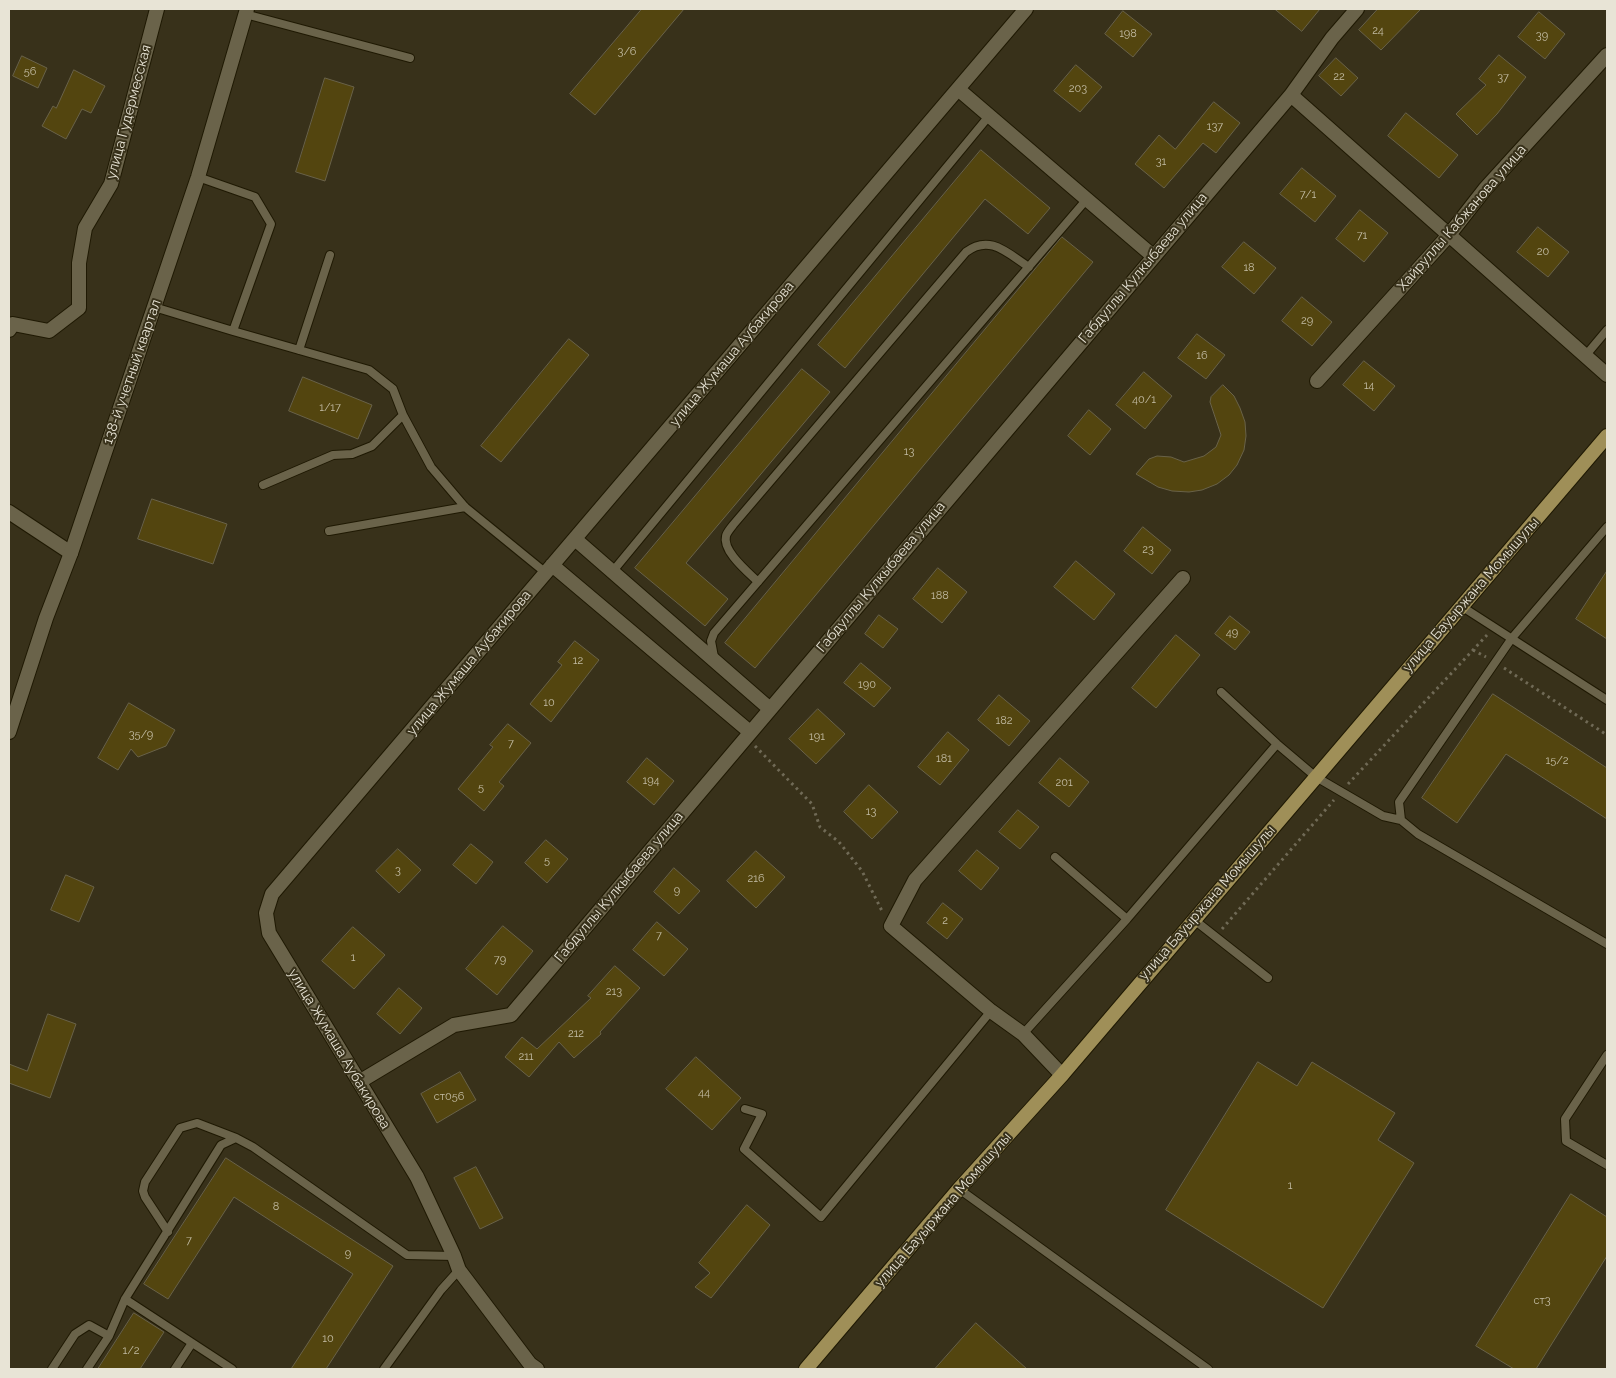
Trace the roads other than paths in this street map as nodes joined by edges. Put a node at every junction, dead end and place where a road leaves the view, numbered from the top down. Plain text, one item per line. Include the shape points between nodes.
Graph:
1 (157, 9) edge
2 (1026, 9) edge
3 (1357, 9) edge
4 (246, 11) edge
5 (1607, 55) edge
6 (410, 58) dead end
7 (958, 89) junction
8 (1291, 94) junction
9 (989, 116) junction
10 (198, 177) junction
11 (1086, 199) junction
12 (1449, 235) junction
13 (330, 255) dead end
14 (1153, 256) junction
15 (1029, 266) junction
16 (154, 307) junction
17 (9, 330) edge
18 (1607, 330) edge
19 (233, 331) junction
20 (299, 350) junction
21 (1586, 355) junction
22 (1607, 374) edge
23 (1317, 381) dead end
24 (403, 415) junction
25 (1607, 436) edge
26 (263, 485) dead end
27 (465, 506) junction
28 (9, 512) edge
29 (1607, 527) edge
30 (329, 532) dead end
31 (575, 538) junction
32 (71, 552) junction
33 (549, 569) junction
34 (612, 572) junction
35 (1183, 578) dead end
36 (758, 582) junction
37 (1461, 606) junction
38 (1512, 638) junction
39 (715, 661) junction
40 (1221, 692) dead end
41 (1607, 700) edge
42 (770, 709) junction
43 (9, 732) edge
44 (748, 735) junction
45 (1277, 744) junction
46 (1316, 777) junction
47 (1400, 820) junction
48 (1055, 856) dead end
49 (1126, 919) junction
50 (1193, 919) junction
51 (1607, 944) edge
52 (1268, 978) dead end
53 (991, 1011) junction
54 (1023, 1034) junction
55 (1607, 1055) edge
56 (1062, 1075) junction
57 (359, 1082) junction
58 (745, 1108) dead end
59 (236, 1138) junction
60 (1607, 1164) edge
61 (959, 1189) junction
62 (168, 1232) junction
63 (454, 1256) junction
64 (459, 1270) junction
65 (125, 1299) junction
66 (109, 1336) junction
67 (192, 1343) junction
68 (52, 1369) edge
69 (88, 1369) edge
70 (175, 1369) edge
71 (232, 1369) edge
72 (384, 1369) edge
73 (537, 1369) edge
74 (806, 1369) edge
75 (1208, 1369) edge

1 - 17 street, улица Гудермесская via 111,184 85,228 79,308 49,331 13,324
2 - 7 street, улица Жумаша Аубакирова
3 - 8 street, Габдуллы Кулкыбаева улица
4 - 6 lane
4 - 10 street, 138-й учетный квартал
5 - 12 street, Хайруллы Кабжанова улица via 1485,189
7 - 9 street
7 - 31 street, улица Жумаша Аубакирова
8 - 12 street
8 - 14 street, Габдуллы Кулкыбаева улица
9 - 11 street
9 - 34 lane
10 - 16 street, 138-й учетный квартал
10 - 19 lane via 255,197 271,224
11 - 14 street
11 - 15 lane
12 - 21 street
12 - 23 street, Хайруллы Кабжанова улица
13 - 20 lane
14 - 42 street, Габдуллы Кулкыбаева улица
15 - 36 lane
15 - 36 lane via 985,243 966,252 953,267 726,535 730,552
16 - 19 lane
16 - 32 street, 138-й учетный квартал
18 - 21 lane
19 - 20 lane
20 - 24 lane via 369,370 393,389
21 - 22 street
24 - 26 lane via 372,446 352,454 333,455
24 - 27 lane via 431,467
25 - 37 main road, улица Бауыржана Момышулы
27 - 30 lane
27 - 33 lane
28 - 32 street
29 - 38 lane
31 - 33 street, улица Жумаша Аубакирова
31 - 34 street
32 - 43 street, 138-й учетный квартал
33 - 44 street
33 - 57 street, улица Жумаша Аубакирова via 272,894 266,913 269,933
34 - 39 street
35 - 53 street via 914,880 891,926
36 - 39 lane via 714,633 711,641
37 - 38 lane
37 - 46 main road, улица Бауыржана Момышулы
38 - 41 lane
38 - 47 lane via 1399,802
39 - 42 street
40 - 45 lane
42 - 44 street, Габдуллы Кулкыбаева улица
44 - 57 street, Габдуллы Кулкыбаева улица via 511,1015 454,1025
45 - 46 lane
45 - 49 lane
46 - 47 lane via 1383,816
46 - 50 main road, улица Бауыржана Момышулы
47 - 51 lane via 1418,834
48 - 49 lane
49 - 54 lane
50 - 52 lane
50 - 56 main road, улица Бауыржана Момышулы
53 - 54 street
53 - 58 lane via 821,1217 744,1149 762,1114
54 - 56 street
55 - 60 lane via 1565,1119 1566,1141
56 - 61 main road, улица Бауыржана Момышулы
57 - 63 street, улица Жумаша Аубакирова via 416,1176
59 - 62 lane via 221,1145
59 - 62 lane via 197,1123 180,1128 145,1182 146,1198
59 - 63 lane via 406,1255
61 - 74 main road, улица Бауыржана Момышулы
61 - 75 lane
62 - 65 lane
63 - 64 street, улица Жумаша Аубакирова
64 - 72 lane via 440,1290
64 - 73 street, улица Жумаша Аубакирова
65 - 66 lane
65 - 67 lane
66 - 68 lane via 89,1325 75,1334
66 - 69 lane
67 - 70 lane
67 - 71 lane

